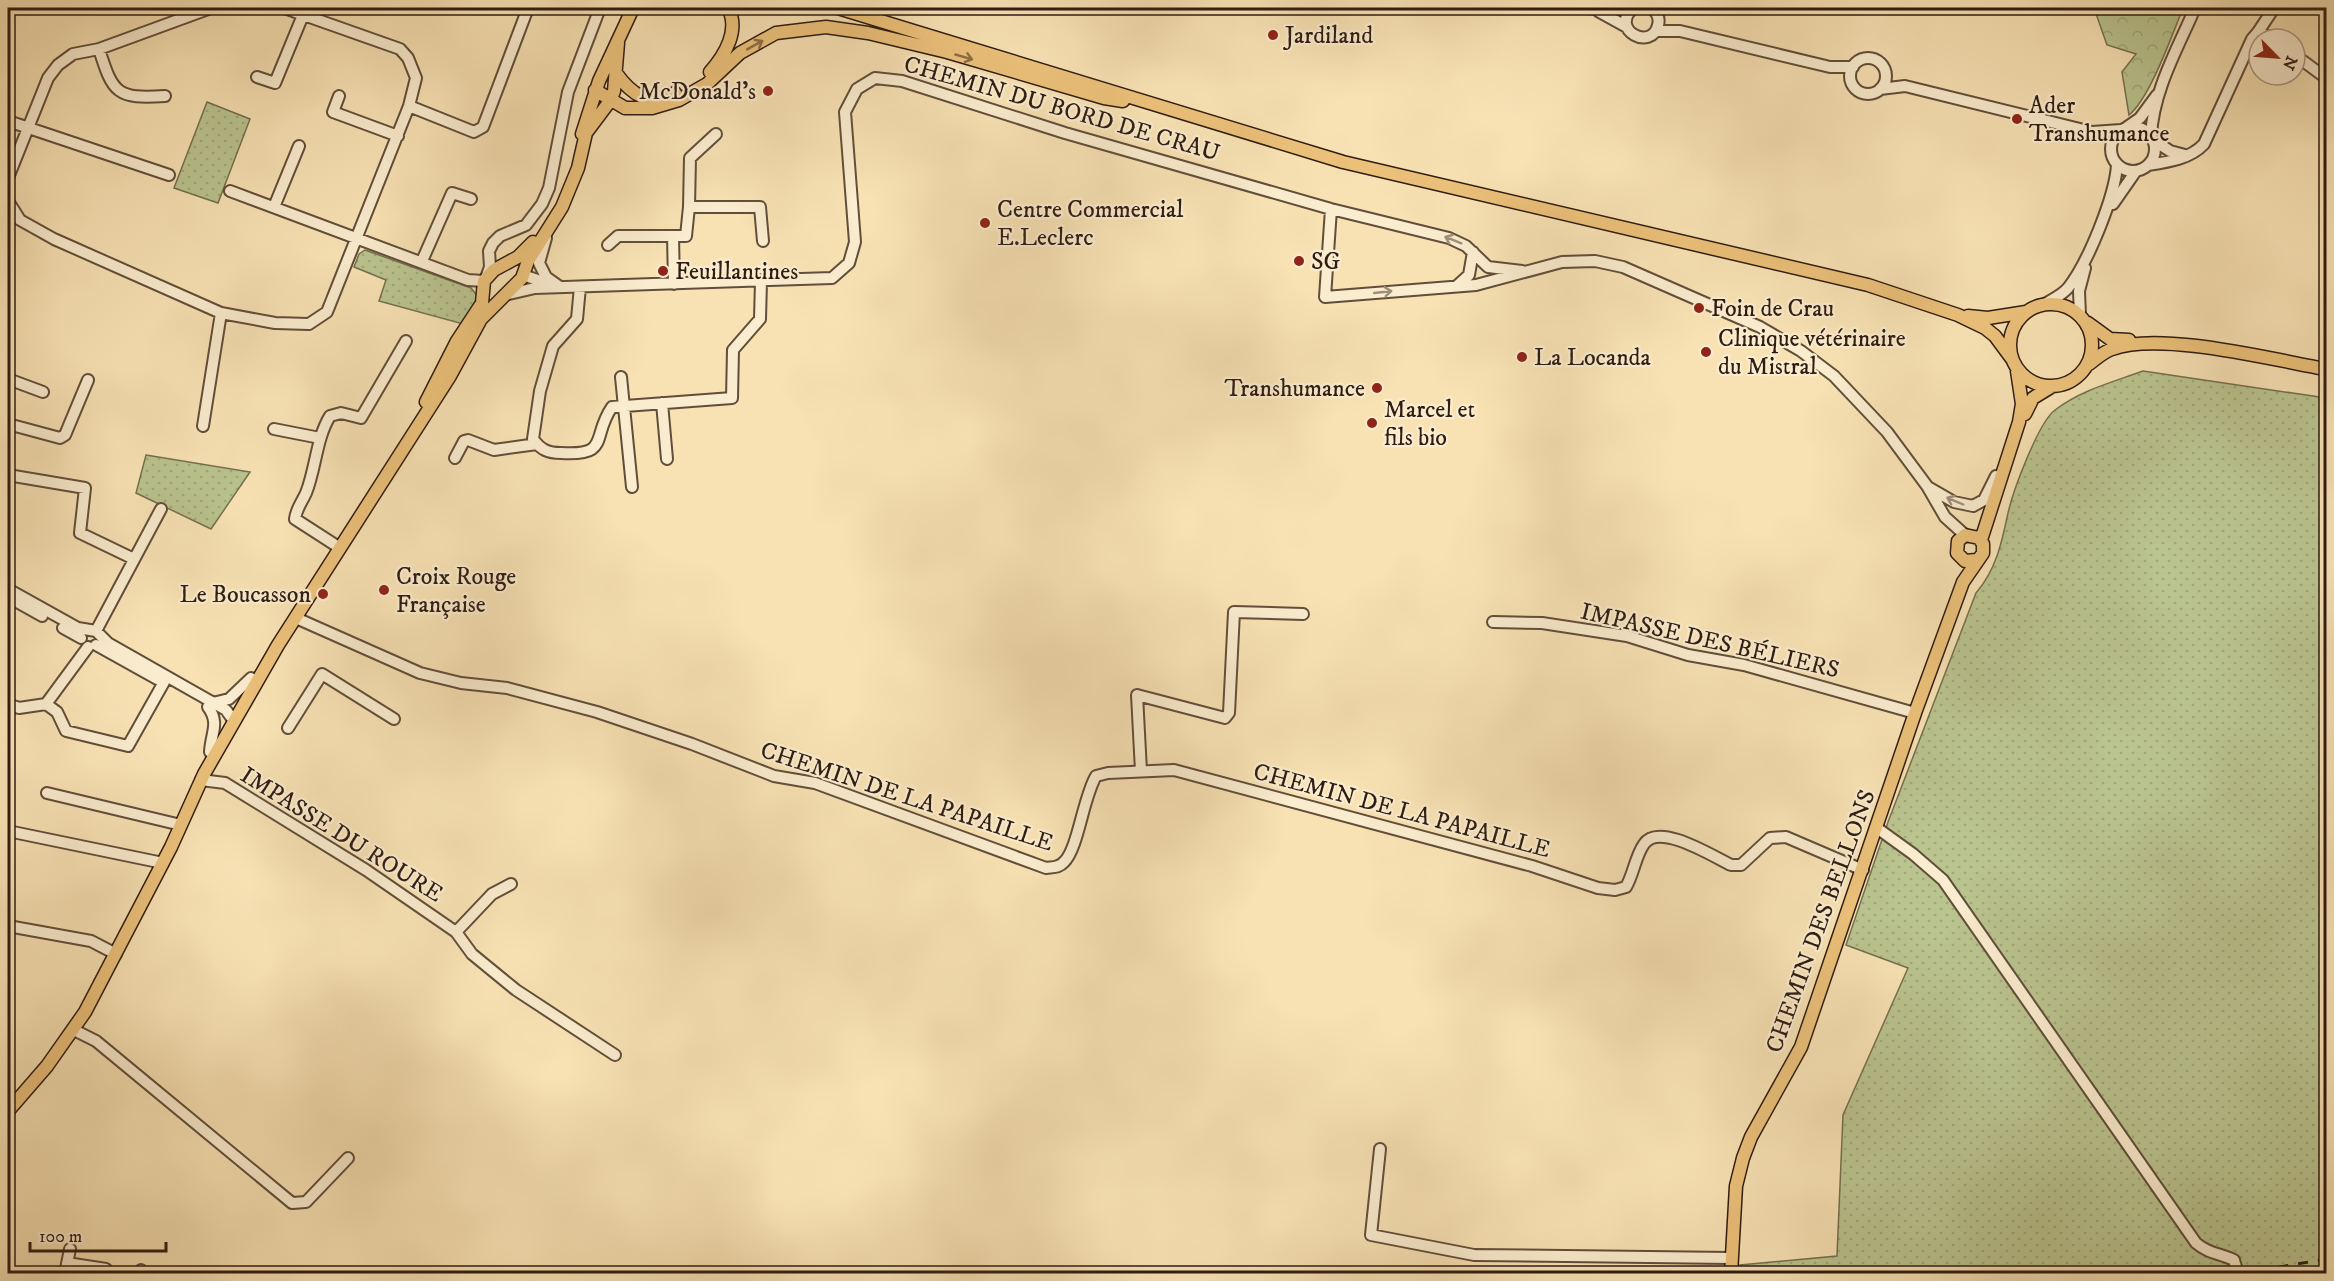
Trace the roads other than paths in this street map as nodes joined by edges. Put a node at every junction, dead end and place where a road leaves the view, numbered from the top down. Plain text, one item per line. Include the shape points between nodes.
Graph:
1 (211, 8) edge
2 (284, 8) edge
3 (528, 8) edge
4 (600, 8) edge
5 (633, 8) edge
6 (728, 8) edge
7 (838, 8) edge
8 (853, 8) edge
9 (1585, 8) edge
10 (1652, 8) edge
11 (2194, 8) edge
12 (2274, 8) edge
13 (1631, 9) edge
14 (1597, 10) junction
15 (303, 15) junction
16 (1659, 18) junction
17 (898, 26) junction
18 (1627, 27) junction
19 (2261, 27) edge
20 (1656, 31) junction
21 (1680, 31) junction
22 (618, 43) junction
23 (2247, 48) edge
24 (99, 49) junction
25 (2307, 64) edge
26 (1830, 67) junction
27 (1853, 67) junction
28 (1884, 69) junction
29 (616, 72) junction
30 (257, 77) dead end
31 (2326, 78) edge
32 (1851, 81) junction
33 (1905, 86) junction
34 (1880, 89) junction
35 (595, 90) junction
36 (628, 90) junction
37 (2159, 92) junction
38 (165, 96) dead end
39 (339, 96) dead end
40 (612, 96) junction
41 (409, 106) junction
42 (1162, 106) junction
43 (8, 121) edge
44 (28, 126) junction
45 (2124, 129) junction
46 (2092, 132) junction
47 (716, 134) dead end
48 (398, 136) junction
49 (2152, 138) junction
50 (299, 146) dead end
51 (2110, 150) junction
52 (2185, 155) junction
53 (2117, 165) junction
54 (2148, 165) junction
55 (2136, 171) junction
56 (169, 175) dead end
57 (8, 178) edge
58 (230, 191) dead end
59 (471, 200) dead end
60 (8, 201) edge
61 (274, 207) junction
62 (689, 207) junction
63 (1331, 209) junction
64 (548, 231) junction
65 (673, 236) junction
66 (358, 237) junction
67 (763, 241) dead end
68 (608, 245) dead end
69 (489, 251) junction
70 (1473, 252) junction
71 (422, 261) junction
72 (509, 261) junction
73 (1522, 271) junction
74 (523, 272) junction
75 (761, 281) junction
76 (674, 284) junction
77 (1458, 285) junction
78 (484, 287) junction
79 (580, 287) junction
80 (561, 288) junction
81 (509, 294) junction
82 (498, 302) junction
83 (2045, 304) junction
84 (221, 312) junction
85 (2026, 312) junction
86 (1958, 315) junction
87 (2082, 318) junction
88 (406, 341) dead end
89 (2152, 343) junction
90 (2014, 363) junction
91 (2088, 365) junction
92 (2326, 369) edge
93 (621, 377) dead end
94 (8, 379) edge
95 (88, 380) dead end
96 (2051, 387) junction
97 (43, 392) dead end
98 (662, 403) junction
99 (624, 406) junction
100 (2019, 422) junction
101 (8, 424) edge
102 (203, 426) dead end
103 (274, 429) dead end
104 (412, 433) junction
105 (320, 438) junction
106 (537, 444) junction
107 (454, 458) dead end
108 (667, 459) dead end
109 (2005, 463) junction
110 (8, 475) edge
111 (1928, 486) junction
112 (632, 487) dead end
113 (161, 509) dead end
114 (1945, 517) junction
115 (1972, 536) junction
116 (1957, 545) junction
117 (340, 548) junction
118 (134, 559) junction
119 (1962, 559) junction
120 (1976, 560) junction
121 (1963, 582) junction
122 (8, 589) edge
123 (8, 597) edge
124 (1303, 614) dead end
125 (296, 618) junction
126 (1493, 622) dead end
127 (91, 638) junction
128 (254, 679) junction
129 (164, 682) junction
130 (8, 704) edge
131 (46, 704) junction
132 (210, 705) junction
133 (1915, 713) junction
134 (229, 715) junction
135 (394, 719) dead end
136 (288, 728) dead end
137 (213, 754) junction
138 (1141, 771) junction
139 (203, 777) junction
140 (47, 793) dead end
141 (181, 825) junction
142 (1877, 828) junction
143 (8, 831) edge
144 (163, 863) junction
145 (1863, 870) junction
146 (511, 884) dead end
147 (8, 926) edge
148 (456, 932) junction
149 (116, 954) junction
150 (74, 1030) junction
151 (615, 1056) dead end
152 (8, 1111) edge
153 (1380, 1149) dead end
154 (348, 1158) dead end
155 (70, 1249) dead end
156 (1731, 1258) junction
157 (66, 1268) edge
158 (106, 1269) dead end
159 (1731, 1274) edge
160 (2238, 1274) edge

1 - 24 street
2 - 15 street
3 - 41 street via 483,127 474,132
4 - 69 street via 568,92 554,167 542,204 526,225 496,238
5 - 22 main road
6 - 36 main road via 732,21 729,43 708,74 669,96 638,97
7 - 17 main road
8 - 17 main road
9 - 14 street
10 - 16 street
11 - 37 street
12 - 19 street
13 - 14 street
13 - 18 street
14 - 18 street
15 - 30 street via 274,83
15 - 41 street via 400,50 416,78
16 - 20 street
16 - 21 street
17 - 42 main road
18 - 20 street via 1638,37 1648,37
20 - 21 street
21 - 26 street
22 - 29 main road
22 - 35 main road
23 - 52 street via 2208,139 2198,150
24 - 38 street via 109,81 119,90 134,98
24 - 44 street via 73,54 58,64
25 - 31 street
26 - 27 street
26 - 32 street
27 - 28 street via 1868,58
27 - 32 street
28 - 33 street
28 - 34 street via 1885,80
29 - 36 main road
29 - 40 main road
32 - 34 street via 1863,93
33 - 34 street
33 - 46 street
35 - 40 main road
35 - 72 main road via 574,164 553,211 531,244
36 - 40 main road
37 - 45 street via 2140,118
37 - 49 street via 2152,118
39 - 48 street via 333,112
40 -> 42 main road via 625,108 652,108 679,100 707,84 740,53 776,33 826,27 947,52 1104,98
40 - 64 main road via 586,133 572,185
41 - 48 street
42 - 86 main road via 1343,162 1836,276
43 - 44 street
44 - 56 street
44 - 57 street
45 - 46 street
45 - 49 street via 2138,128
45 - 51 street via 2113,138
46 - 51 street
47 - 62 street via 690,158
48 - 66 street
49 - 52 street via 2170,151
49 - 54 street via 2154,153
50 - 61 street
51 - 53 street
52 - 54 street
53 - 55 street
53 - 83 street via 2111,197 2077,274 2066,290
54 - 55 street
55 - 87 street via 2111,208 2085,268 2079,291
58 - 61 street
59 - 71 street via 452,193
60 - 84 street via 20,220 54,239
61 - 66 street
62 - 65 street via 686,236
62 - 67 street via 760,207
70 -> 63 street, CHEMIN DU BORD DE CRAU via 1449,238
63 - 75 street, CHEMIN DU BORD DE CRAU via 1065,134 902,81 875,78 857,90 845,112 855,230 849,263 832,278
63 -> 77 street, CHEMIN DU BORD DE CRAU via 1325,297
64 - 74 main road
64 - 80 street via 539,263 546,276
65 - 68 street via 618,236
65 - 76 street
66 - 71 street
66 - 84 street via 327,312 309,324 275,323
69 - 72 street
69 - 78 street via 490,267
70 - 73 street, CHEMIN DU BORD DE CRAU via 1488,267
70 - 77 street via 1469,275
71 - 78 street
72 - 74 main road
72 - 78 main road
73 - 77 street, CHEMIN DU BORD DE CRAU via 1476,285
73 - 111 street, CHEMIN DU BORD DE CRAU via 1562,262 1605,262 1760,327 1816,362 1856,397
74 - 80 street, CHEMIN DU BORD DE CRAU
74 - 81 main road
75 - 76 street, CHEMIN DU BORD DE CRAU
75 - 98 street via 759,319 734,350 732,398
76 - 79 street, CHEMIN DU BORD DE CRAU
78 - 82 main road via 491,301
78 - 104 main road
79 - 80 street, CHEMIN DU BORD DE CRAU
79 - 106 street via 578,319 553,346 540,391 533,439
80 - 81 street, CHEMIN DU BORD DE CRAU
81 - 82 main road
82 - 104 main road via 481,319
83 - 85 main road
83 - 87 main road via 2065,306
84 - 102 street
85 - 86 main road via 1982,318
85 - 90 main road via 2013,328 2010,339
86 - 90 main road via 1993,333
87 - 89 main road via 2110,339
87 - 91 main road via 2093,342
88 - 105 street via 361,418 341,413 330,416
89 - 91 main road via 2114,348
89 - 92 main road
90 - 96 main road via 2035,383
90 - 100 main road via 2022,397
91 - 96 main road via 2073,381
93 - 99 street
94 - 97 street
95 - 101 street via 65,435 60,438
96 - 100 main road via 2033,398
98 - 99 street
98 - 108 street
99 - 106 street via 612,407 600,440 586,453 549,453
99 - 112 street
100 - 109 main road
103 - 105 street
104 - 117 main road
105 - 117 street via 306,494 295,519
106 - 107 street via 494,450 468,440
109 -> 111 street via 1984,500 1973,506 1954,502
109 - 115 main road via 1988,514
110 - 118 street via 85,488 80,533
111 - 114 street, CHEMIN DU BORD DE CRAU
113 - 118 street
114 - 115 street
114 - 116 street
115 - 116 main road
115 - 120 main road via 1983,553
116 - 119 main road
117 - 125 main road
118 - 127 street
119 - 120 main road
119 - 121 main road, CHEMIN DES BELLONS
120 - 121 main road, CHEMIN DES BELLONS
121 - 133 main road, CHEMIN DES BELLONS
122 - 127 street
123 - 127 street
124 - 138 street via 1234,612 1229,713 1225,718 1137,695
125 - 128 main road
125 - 138 street, CHEMIN DE LA PAPAILLE via 420,673 460,683 507,688 597,712 774,777 815,783 1046,868 1058,867 1066,861 1087,792 1096,776
126 - 133 street, IMPASSE DES BÉLIERS via 1542,623 1627,636
127 - 129 street
127 - 131 street
127 - 132 street
128 - 132 street via 229,699
128 - 134 main road
128 - 137 main road
129 - 131 street via 128,746 66,730 57,712
129 - 132 street
130 - 131 street via 19,708
132 - 134 street
132 - 137 street via 216,724
133 - 142 main road, CHEMIN DES BELLONS
134 - 137 main road
135 - 136 street via 322,674
137 - 139 main road
138 - 145 street, CHEMIN DE LA PAPAILLE via 1174,770 1532,866 1598,888 1626,887 1639,852 1655,836 1668,836 1731,865 1741,865 1770,838 1786,837
139 - 141 main road
139 - 148 street, IMPASSE DU ROURE via 225,783 366,870
140 - 141 street
141 - 144 main road
142 - 145 main road, CHEMIN DES BELLONS
142 - 160 street via 1943,880 2196,1243 2208,1253 2234,1260
143 - 144 street
144 - 149 main road
145 - 156 main road, CHEMIN DES BELLONS via 1801,1047 1743,1158 1736,1186
146 - 148 street, IMPASSE DU ROURE via 492,894
147 - 149 street via 91,941
148 - 151 street, IMPASSE DU ROURE via 471,954 516,990
149 - 150 main road
150 - 152 main road
150 - 154 street via 96,1041 292,1203 306,1202
153 - 156 street via 1371,1235 1474,1255
155 - 157 street
156 - 159 main road, CHEMIN DES BELLONS
157 - 158 street

